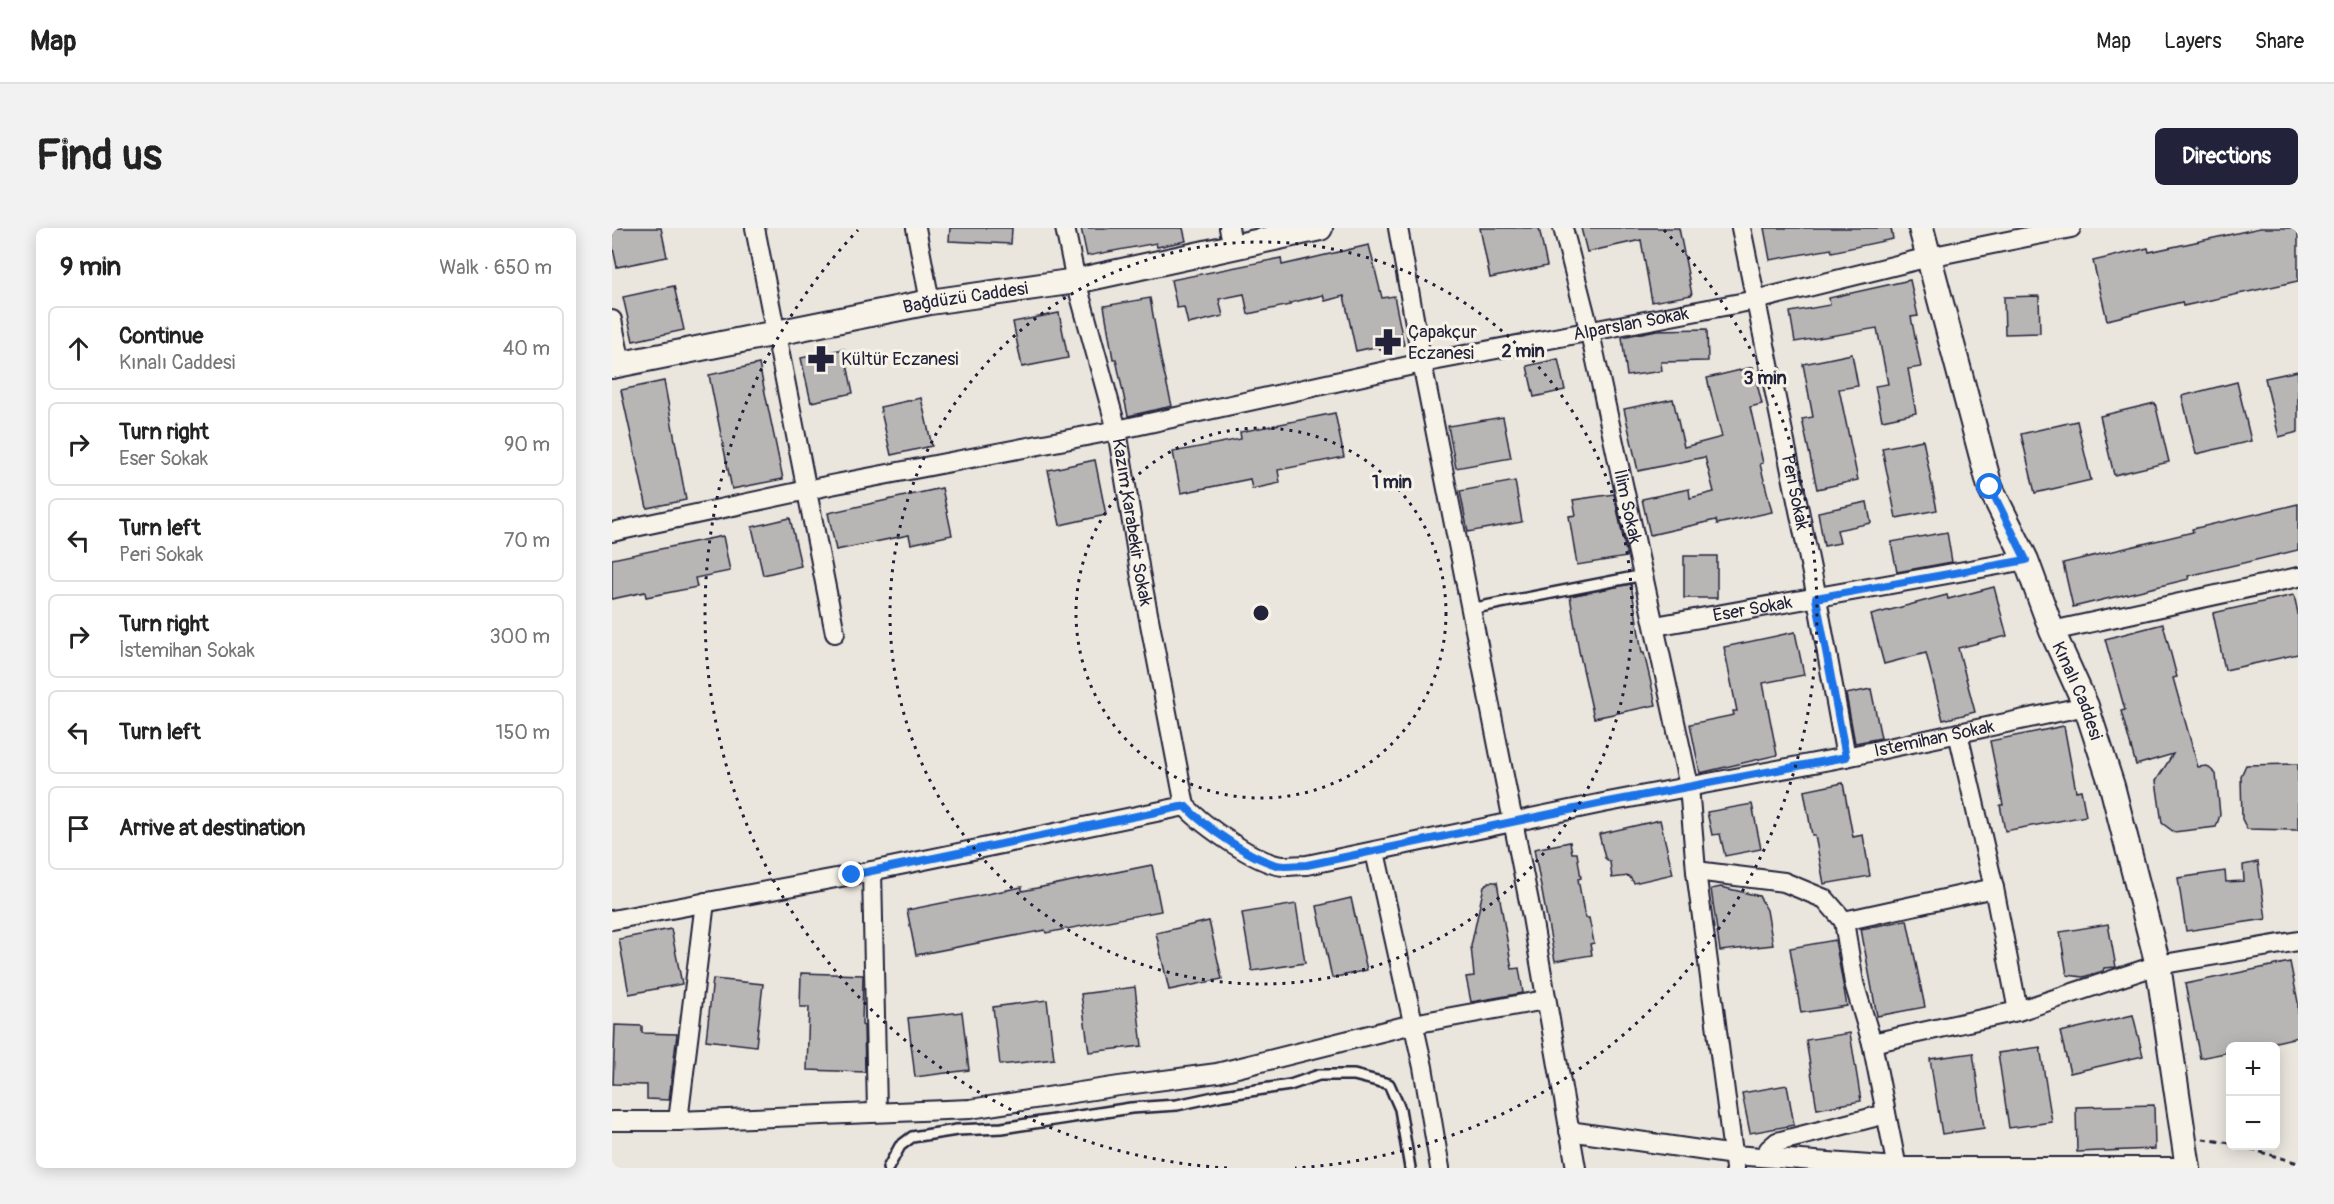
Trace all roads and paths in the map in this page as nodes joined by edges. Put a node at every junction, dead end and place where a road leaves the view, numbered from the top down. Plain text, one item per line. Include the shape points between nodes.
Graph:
1 (755, 228) edge
2 (916, 228) edge
3 (1065, 228) edge
4 (1320, 228) edge
5 (1398, 228) edge
6 (1563, 228) edge
7 (1741, 228) edge
8 (1921, 228) edge
9 (2071, 228) edge
10 (1231, 237) edge
11 (1929, 257) junction
12 (1076, 281) junction
13 (1756, 300) junction
14 (930, 302) junction
15 (612, 320) edge
16 (776, 333) junction
17 (1590, 333) junction
18 (1422, 363) junction
19 (616, 365) edge
20 (1117, 430) junction
21 (807, 490) junction
22 (612, 532) edge
23 (2026, 560) junction
24 (1644, 575) junction
25 (2298, 577) edge
26 (1816, 598) junction
27 (1470, 609) junction
28 (1655, 626) junction
29 (2052, 631) junction
30 (835, 633) dead end
31 (2086, 706) junction
32 (1958, 733) junction
33 (1846, 757) junction
34 (1689, 786) junction
35 (1190, 811) junction
36 (1514, 822) junction
37 (1375, 852) junction
38 (872, 871) junction
39 (1696, 872) junction
40 (1994, 888) junction
41 (705, 902) junction
42 (612, 920) edge
43 (1844, 921) junction
44 (2298, 941) edge
45 (2158, 965) junction
46 (1545, 1000) junction
47 (2018, 1011) junction
48 (1413, 1024) junction
49 (1872, 1043) junction
50 (877, 1112) junction
51 (1886, 1114) junction
52 (612, 1121) edge
53 (678, 1121) junction
54 (1569, 1131) junction
55 (2184, 1139) junction
56 (2226, 1142) edge
57 (2254, 1150) edge
58 (1764, 1157) junction
59 (1734, 1162) edge
60 (2298, 1163) edge
61 (1897, 1167) edge
62 (2187, 1167) edge
63 (888, 1168) edge
64 (1410, 1168) edge
65 (1440, 1168) edge
66 (1576, 1168) edge

1 - 16 street
2 - 14 street
3 - 12 street, Kazım Karabekir Sokak
4 - 10 street, Bağdüzü Caddesi
5 - 18 street
6 - 17 street, İlim Sokak
7 - 13 street, Peri Sokak
8 - 11 street, Kınalı Caddesi
9 - 11 street, Alparslan Sokak
10 - 12 street, Bağdüzü Caddesi
11 - 13 street, Alparslan Sokak
11 - 23 street, Kınalı Caddesi via 1990,487
12 - 14 street, Bağdüzü Caddesi
12 - 20 street, Kazım Karabekir Sokak
13 - 17 street, Alparslan Sokak
13 - 26 street, Peri Sokak
14 - 16 street, Bağdüzü Caddesi
15 - 19 street
16 - 19 street, Bağdüzü Caddesi
16 - 21 street
17 - 18 street, Alparslan Sokak
17 - 24 street, İlim Sokak
18 - 20 street, Alparslan Sokak
18 - 27 street
20 - 21 street, Alparslan Sokak
20 - 35 street, Kazım Karabekir Sokak via 1140,572
21 - 22 street, Alparslan Sokak
21 - 30 street
23 - 26 street, Eser Sokak
23 - 29 street, Kınalı Caddesi
24 - 27 lane
24 - 28 street, İlim Sokak
25 - 29 street
26 - 28 street, Eser Sokak
26 - 33 street, Peri Sokak
27 - 36 street
28 - 34 street, İlim Sokak
29 - 31 street, Kınalı Caddesi
31 - 32 street, İstemihan Sokak
31 - 45 street, Kınalı Caddesi via 2112,786
32 - 33 street, İstemihan Sokak
32 - 40 street
33 - 34 street, İstemihan Sokak
34 - 36 street, İstemihan Sokak
34 - 39 street, İlim Sokak
35 - 37 street, İstemihan Sokak via 1257,859 1282,866
35 - 38 street
36 - 37 street, İstemihan Sokak
36 - 46 street
37 - 48 street
38 - 41 street
38 - 50 street
39 - 43 street via 1784,882 1825,899
39 - 59 street, İlim Sokak
40 - 43 street
40 - 47 street
41 - 42 street
41 - 53 street
43 - 49 street via 1854,983
44 - 45 street
45 - 47 street
45 - 55 street, Kınalı Caddesi
46 - 48 street
46 - 54 street
47 - 49 street
48 - 50 street via 1217,1073 970,1109
48 - 65 street
49 - 51 street
50 - 53 street
51 - 58 street via 1777,1142
51 - 61 street
52 - 53 street
54 - 59 street
54 - 66 street
55 - 56 path
55 - 62 street, Kınalı Caddesi
57 - 60 path
58 - 59 street
58 - 61 street
61 - 62 street
63 - 64 lane via 900,1146 912,1137 1177,1105 1290,1085 1319,1075 1354,1075 1389,1084 1400,1109

